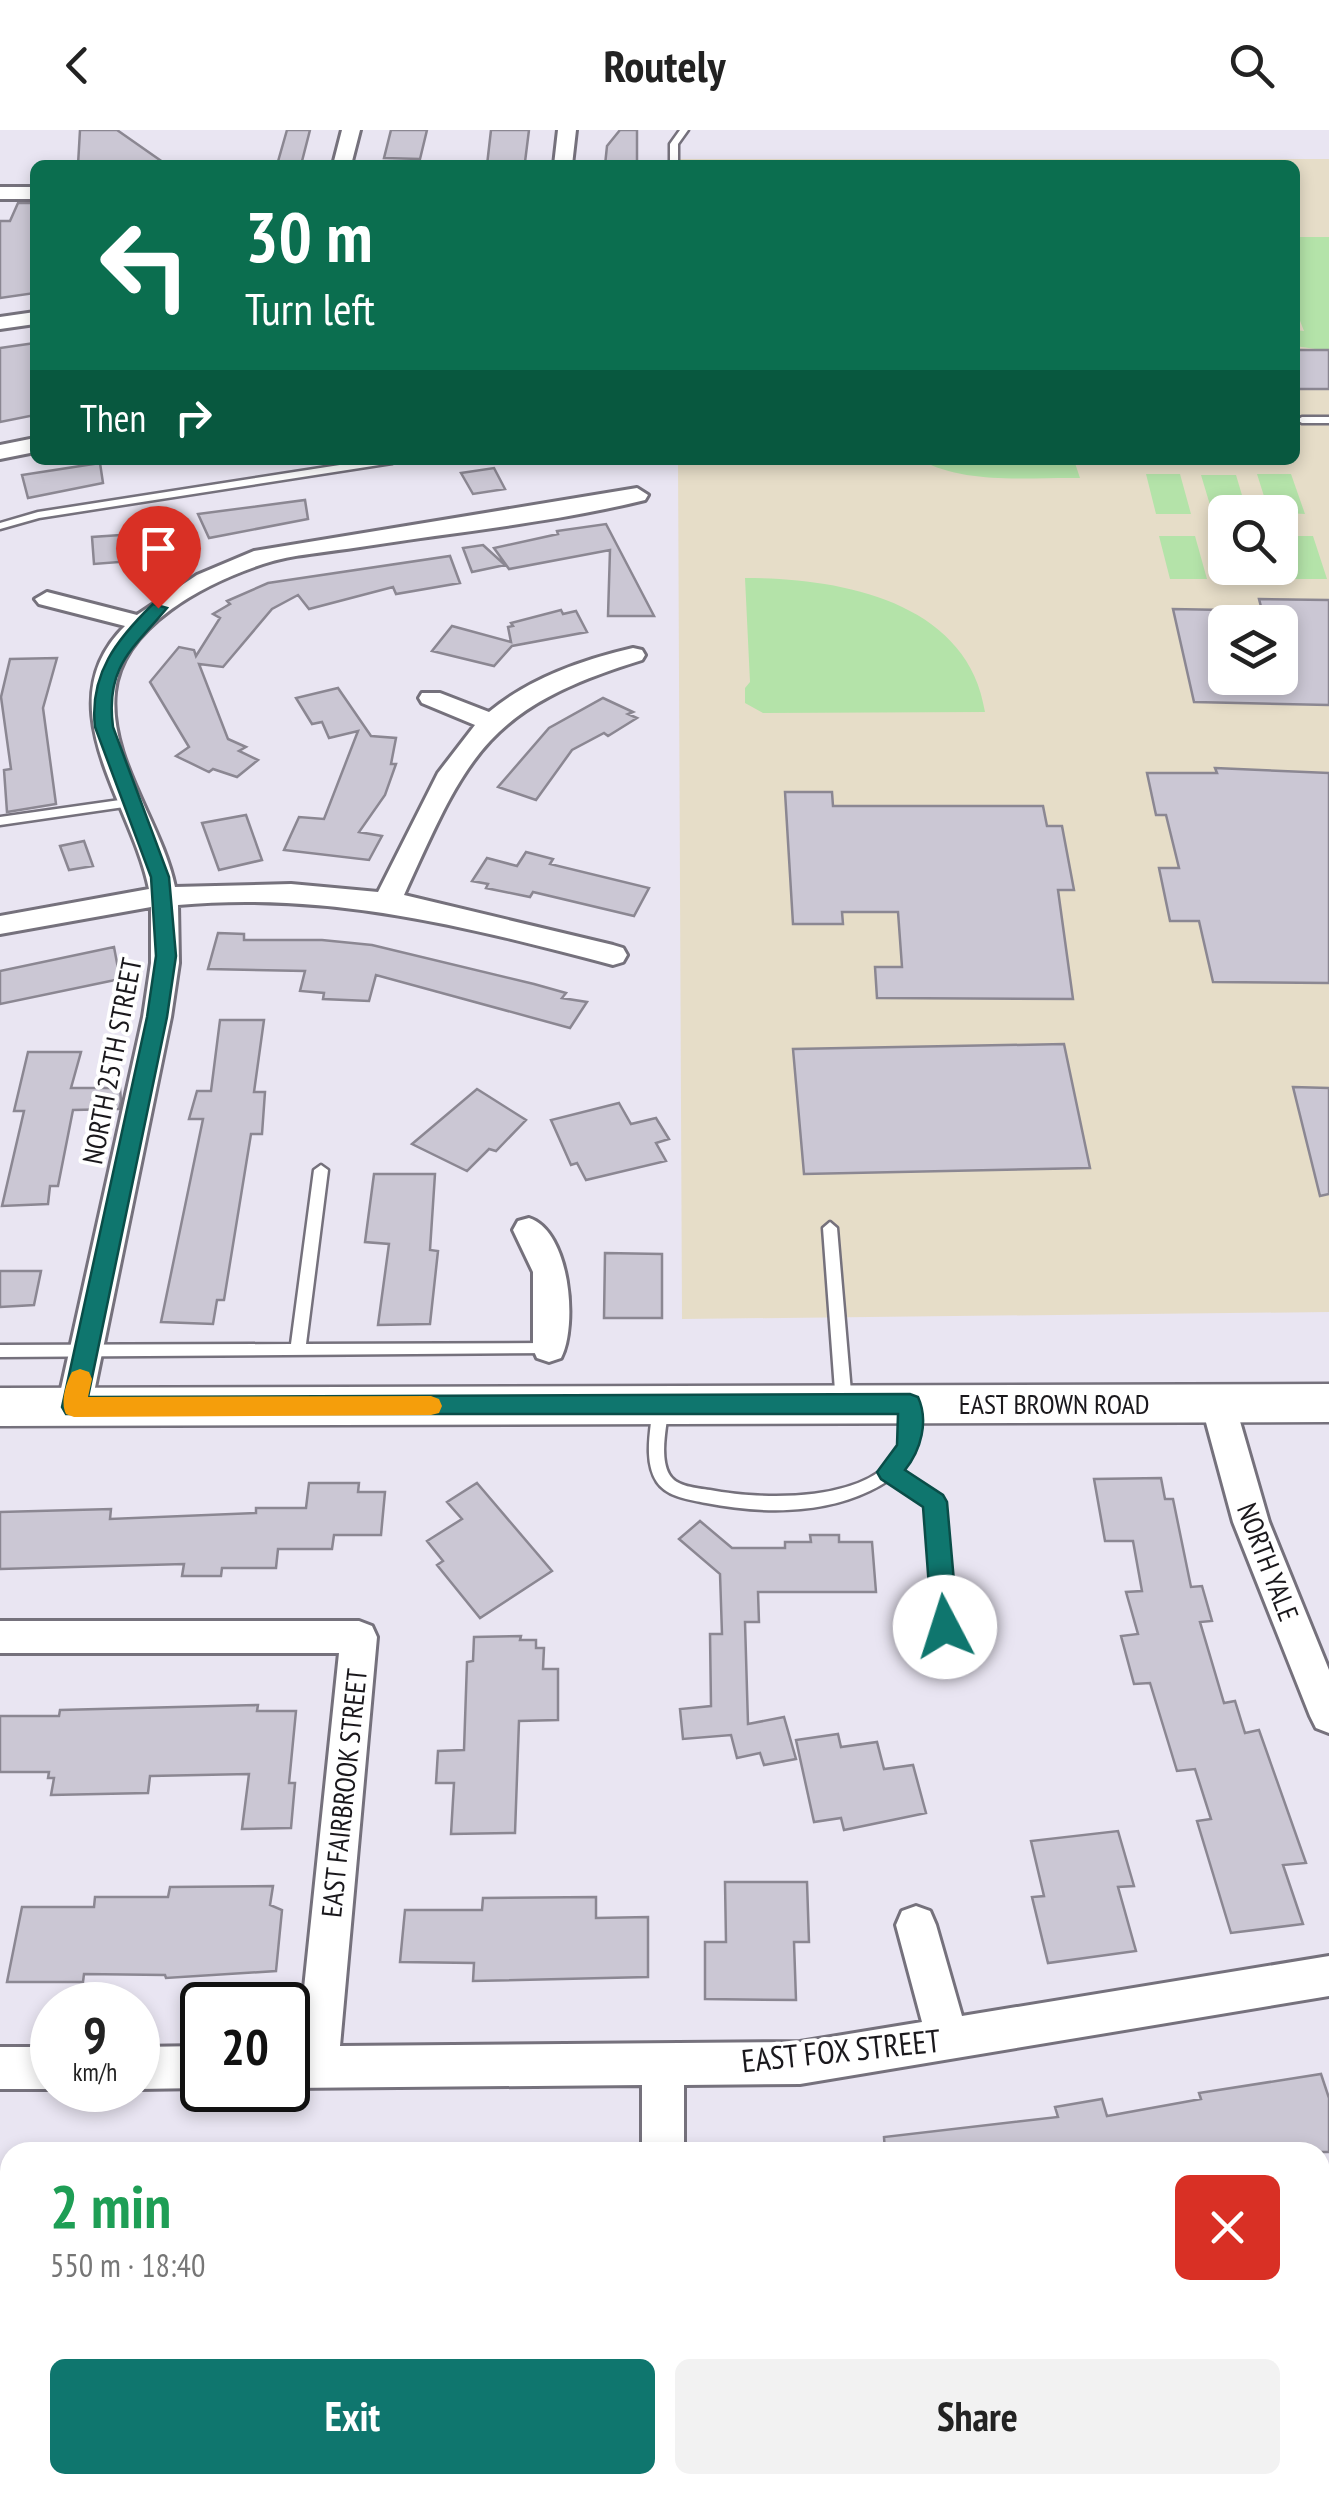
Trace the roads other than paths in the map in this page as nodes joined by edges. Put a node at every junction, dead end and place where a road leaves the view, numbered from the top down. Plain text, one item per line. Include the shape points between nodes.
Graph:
1 (351, 130) edge
2 (567, 130) edge
3 (684, 130) edge
4 (343, 160) edge
5 (563, 160) edge
6 (674, 160) edge
7 (0, 193) edge
8 (30, 193) edge
9 (30, 319) edge
10 (0, 323) edge
11 (1302, 420) dead end
12 (1329, 420) edge
13 (30, 446) edge
14 (0, 452) edge
15 (360, 465) edge
16 (637, 494) dead end
17 (0, 526) edge
18 (46, 599) dead end
19 (142, 623) junction
20 (633, 655) dead end
21 (430, 698) dead end
22 (491, 722) junction
23 (134, 802) junction
24 (0, 821) edge
25 (163, 896) junction
26 (388, 902) junction
27 (0, 925) edge
28 (613, 955) dead end
29 (321, 1170) dead end
30 (830, 1228) dead end
31 (529, 1230) dead end
32 (550, 1349) joint
33 (298, 1350) junction
34 (0, 1351) edge
35 (86, 1351) junction
36 (1329, 1403) edge
37 (844, 1404) junction
38 (910, 1404) junction
39 (1218, 1404) junction
40 (660, 1405) junction
41 (0, 1407) edge
42 (74, 1407) junction
43 (889, 1472) junction
44 (945, 1627) dead end
45 (0, 1637) edge
46 (1329, 1716) edge
47 (916, 1925) dead end
48 (1329, 1976) edge
49 (310, 2007) edge
50 (948, 2040) junction
51 (663, 2066) junction
52 (310, 2067) edge
53 (0, 2068) edge
54 (30, 2068) edge
55 (663, 2142) edge

1 - 4 street
2 - 5 street
3 - 6 lane via 674,144
7 - 8 street
9 - 10 street
11 - 12 lane
13 - 14 street
15 - 17 lane
16 - 19 street, NORTH 25TH STREET via 262,556 194,584
18 - 19 street
19 - 23 street, NORTH 25TH STREET via 117,655 102,709
20 - 22 street via 566,676
21 - 22 street
22 - 26 street via 448,772
23 - 24 lane
23 - 25 street, NORTH 25TH STREET
25 - 26 street via 278,893
25 - 27 street
25 - 35 street, NORTH 25TH STREET via 162,993
26 - 28 street
29 - 33 lane
30 - 37 lane
31 - 32 street via 546,1253 553,1282
32 - 33 lane
33 - 35 lane
34 - 35 lane
35 - 42 street, NORTH 25TH STREET
36 - 39 main road, EAST BROWN ROAD
37 - 38 main road, EAST BROWN ROAD
37 - 40 main road, EAST BROWN ROAD
38 - 39 main road, EAST BROWN ROAD
38 - 43 lane via 909,1448
39 - 46 street, NORTH YALE via 1251,1522
40 - 42 main road, EAST BROWN ROAD
40 - 43 lane via 661,1476 690,1493 787,1506
41 - 42 main road, EAST BROWN ROAD
43 - 44 lane via 934,1502
45 - 49 street, EAST FAIRBROOK STREET via 359,1637
47 - 50 street
48 - 50 street, EAST FOX STREET
50 - 51 street, EAST FOX STREET via 800,2062
51 - 52 street, EAST FOX STREET
51 - 55 street
53 - 54 street

